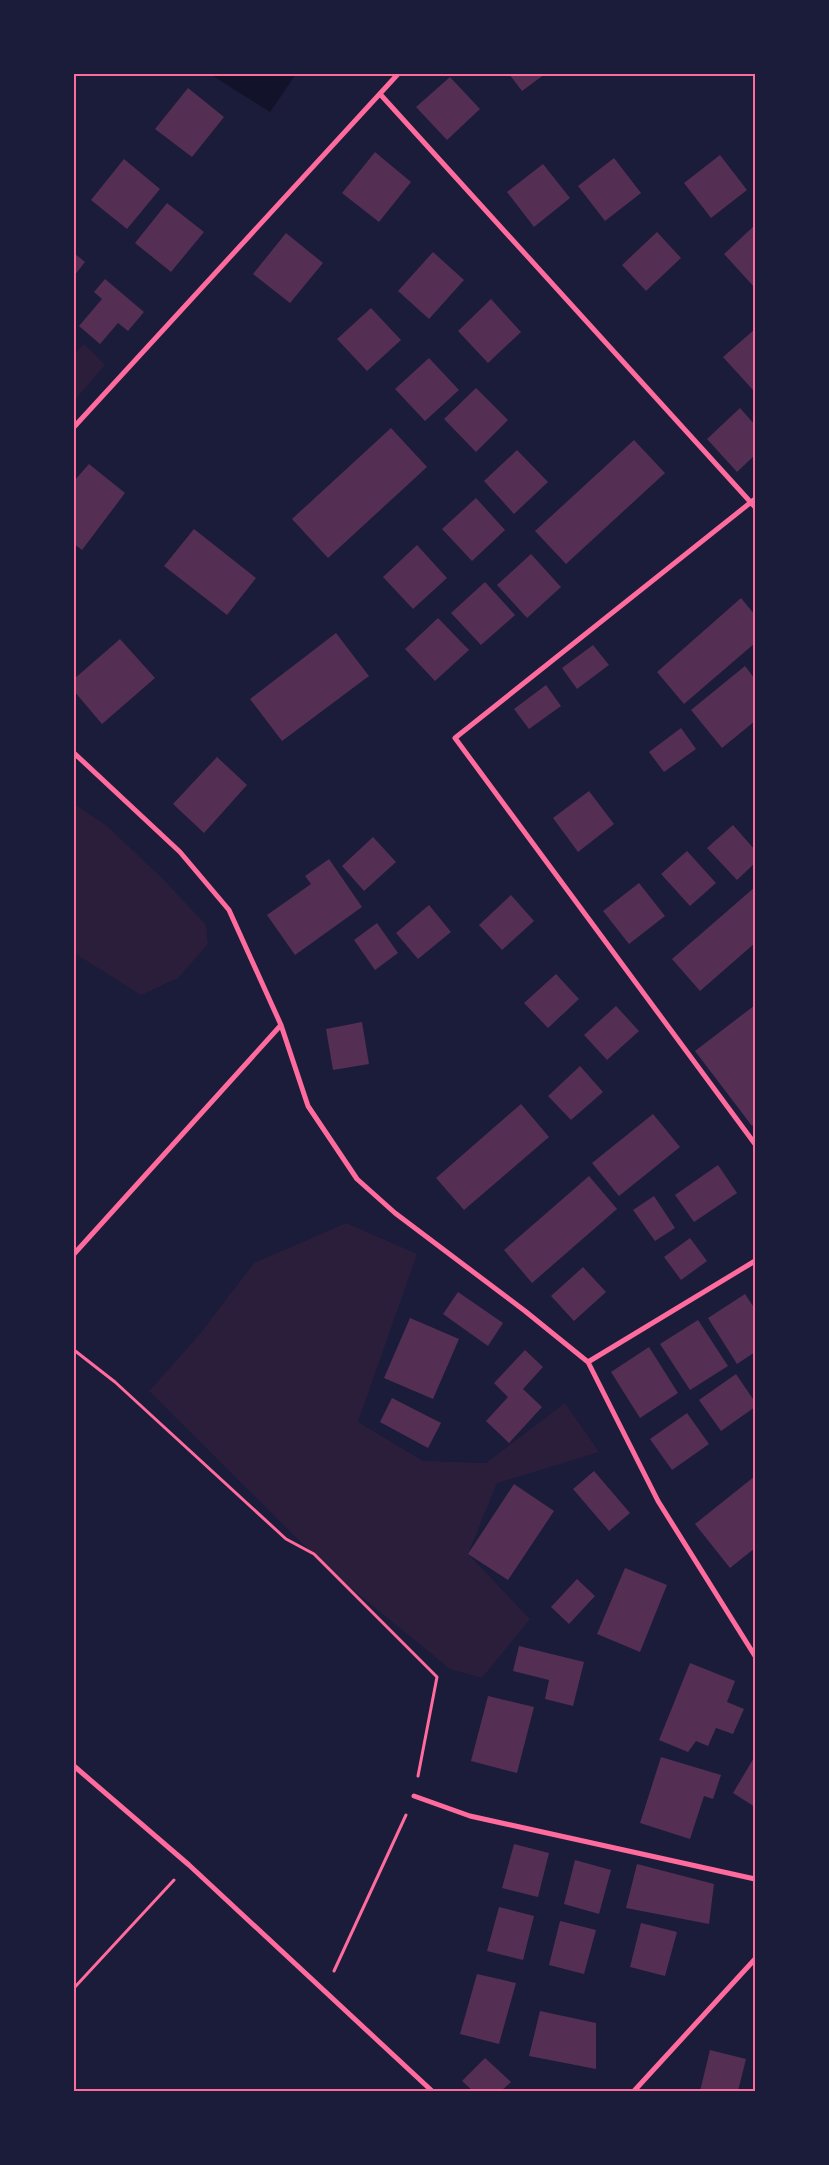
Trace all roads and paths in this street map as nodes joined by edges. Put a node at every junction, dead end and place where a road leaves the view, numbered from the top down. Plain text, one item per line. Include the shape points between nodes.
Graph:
1 (398, 74) edge
2 (380, 94) junction
3 (74, 427) edge
4 (754, 503) edge
5 (74, 753) edge
6 (281, 1025) junction
7 (755, 1144) edge
8 (74, 1254) edge
9 (755, 1261) edge
10 (74, 1350) edge
11 (588, 1362) junction
12 (755, 1656) edge
13 (74, 1766) edge
14 (414, 1796) junction
15 (189, 1865) junction
16 (755, 1879) edge
17 (755, 1959) edge
18 (74, 1988) edge
19 (325, 1992) junction
20 (432, 2091) edge
21 (634, 2091) edge

1 - 2 street
2 - 3 street
2 - 4 street
4 - 7 street via 455,738
5 - 6 street via 180,852 229,910
6 - 8 street
6 - 11 street via 308,1106 357,1179 395,1213
9 - 11 street
10 - 14 path via 115,1382 286,1539 314,1554 436,1677
11 - 12 street via 658,1501
13 - 15 street
14 - 16 street via 470,1816
14 - 19 path
15 - 18 path
15 - 19 street
17 - 21 street
19 - 20 street

